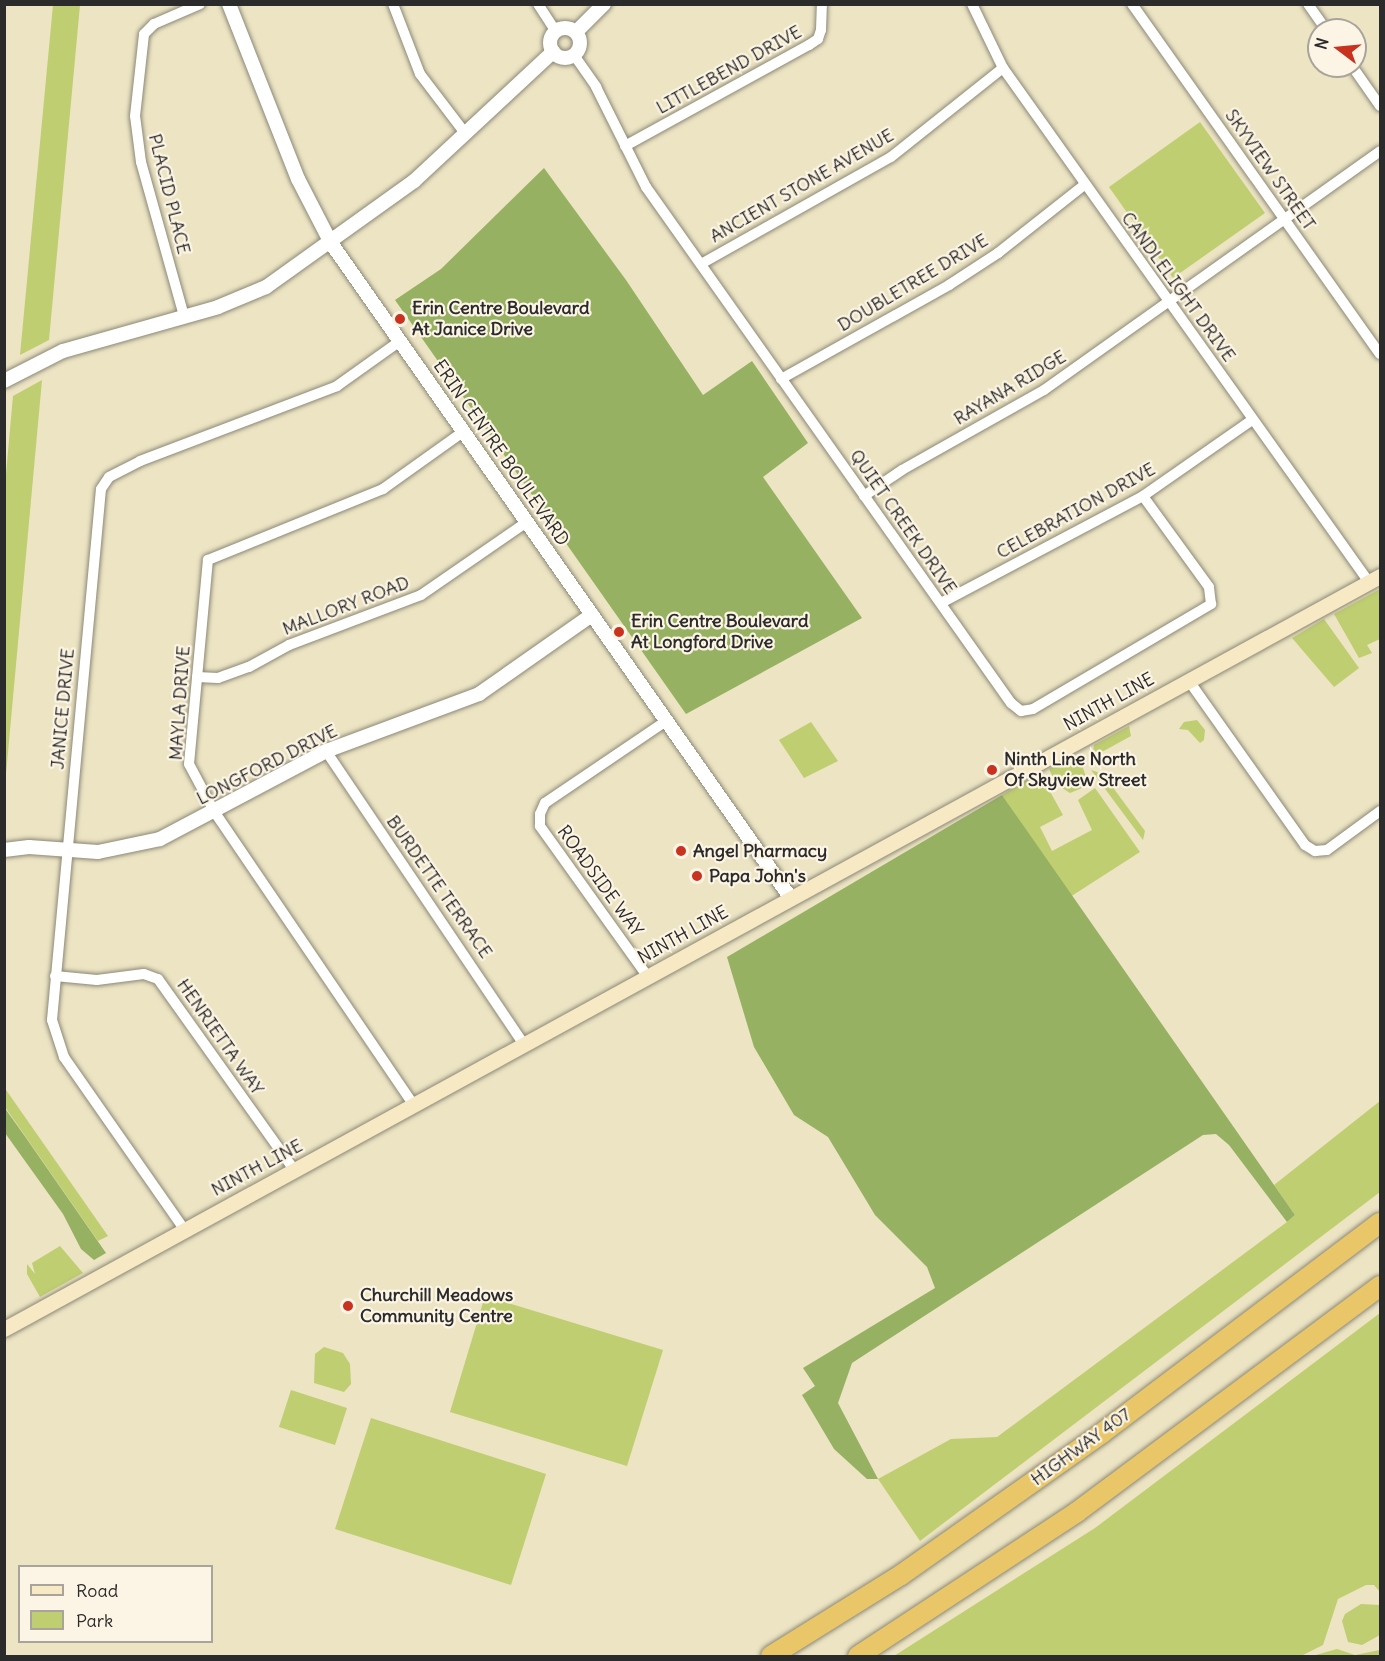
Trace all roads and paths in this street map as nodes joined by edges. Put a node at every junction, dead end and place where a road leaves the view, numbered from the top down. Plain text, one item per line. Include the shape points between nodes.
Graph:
1 (200, 4) edge
2 (229, 4) edge
3 (393, 4) edge
4 (538, 4) edge
5 (604, 4) edge
6 (822, 4) edge
7 (972, 4) edge
8 (1132, 4) edge
9 (1308, 4) edge
10 (1318, 18) edge
11 (554, 28) junction
12 (576, 32) junction
13 (553, 52) junction
14 (574, 55) junction
15 (1003, 68) junction
16 (1360, 78) edge
17 (1380, 106) edge
18 (465, 132) junction
19 (625, 146) junction
20 (1380, 151) edge
21 (1084, 185) junction
22 (1285, 219) junction
23 (331, 243) junction
24 (701, 264) junction
25 (1169, 301) junction
26 (184, 316) junction
27 (400, 341) junction
28 (1380, 354) edge
29 (781, 379) junction
30 (4, 381) edge
31 (1252, 420) junction
32 (463, 432) junction
33 (864, 496) junction
34 (1143, 496) junction
35 (526, 522) junction
36 (1375, 579) edge
37 (941, 603) junction
38 (592, 615) junction
39 (197, 677) junction
40 (1189, 681) junction
41 (666, 721) junction
42 (326, 751) junction
43 (1380, 812) edge
44 (215, 813) junction
45 (4, 850) edge
46 (66, 850) junction
47 (790, 897) junction
48 (55, 976) junction
49 (648, 977) junction
50 (524, 1044) junction
51 (413, 1104) junction
52 (294, 1170) junction
53 (1380, 1223) edge
54 (184, 1229) junction
55 (1380, 1286) edge
56 (4, 1329) edge
57 (771, 1656) edge
58 (858, 1656) edge

1 - 26 street, PLACID PLACE via 154,24 144,34 135,116 141,162
2 - 23 street, ERIN CENTRE BOULEVARD via 298,179
3 - 18 street via 420,74
4 - 11 street
5 - 12 street
6 - 19 street, LITTLEBEND DRIVE via 818,39
7 - 15 street, CANDLELIGHT DRIVE
8 - 22 street, SKYVIEW STREET
9 - 10 street
11 - 12 street
11 - 13 street via 550,39
12 - 14 street via 580,45
13 - 14 street via 564,58
13 - 18 street
14 - 19 street, QUIET CREEK DRIVE via 596,87
15 - 21 street, CANDLELIGHT DRIVE
15 - 24 street, ANCIENT STONE AVENUE via 891,157
16 - 17 street
18 - 23 street via 414,181
19 - 24 street, QUIET CREEK DRIVE via 646,187
20 - 22 street, RAYANA RIDGE
21 - 25 street, CANDLELIGHT DRIVE
21 - 29 street, DOUBLETREE DRIVE via 949,285
22 - 25 street, RAYANA RIDGE
22 - 28 street, SKYVIEW STREET
23 - 26 street via 266,287
23 - 27 street, ERIN CENTRE BOULEVARD
24 - 29 street, QUIET CREEK DRIVE
25 - 31 street, CANDLELIGHT DRIVE
25 - 33 street, RAYANA RIDGE via 1044,390 902,470
26 - 30 street via 63,351
27 - 32 street, ERIN CENTRE BOULEVARD
27 - 46 street, JANICE DRIVE via 337,387 140,461 110,477 100,489
29 - 33 street, QUIET CREEK DRIVE
31 - 34 street, CELEBRATION DRIVE
31 - 36 street, CANDLELIGHT DRIVE
32 - 35 street, ERIN CENTRE BOULEVARD
32 - 39 street, MAYLA DRIVE via 383,489 208,561
33 - 37 street, QUIET CREEK DRIVE
34 - 37 street, CELEBRATION DRIVE
34 - 37 street, QUIET CREEK DRIVE via 1209,587 1211,604 1033,709 1021,711 1011,703
35 - 38 street, ERIN CENTRE BOULEVARD
35 - 39 street, MALLORY ROAD via 421,595 289,645 249,667 218,678
36 - 40 main road, NINTH LINE
38 - 41 street, ERIN CENTRE BOULEVARD
38 - 42 street, LONGFORD DRIVE via 479,694
39 - 44 street, MAYLA DRIVE via 189,764
40 - 43 street via 1305,845 1315,851 1327,850
40 - 47 main road, NINTH LINE
41 - 47 street, ERIN CENTRE BOULEVARD
41 - 49 street, ROADSIDE WAY via 545,803 540,814 540,826
42 - 44 street, LONGFORD DRIVE
42 - 50 street, BURDETTE TERRACE
44 - 46 street, LONGFORD DRIVE via 135,847 98,852
44 - 51 street, MAYLA DRIVE
45 - 46 street, LONGFORD DRIVE
46 - 48 street, JANICE DRIVE
47 - 49 main road, NINTH LINE
48 - 52 street, HENRIETTA WAY via 97,980 144,974 158,979
48 - 54 street, JANICE DRIVE via 52,1020 64,1057
49 - 50 main road, NINTH LINE
50 - 51 main road, NINTH LINE
51 - 52 main road, NINTH LINE
52 - 54 main road, NINTH LINE
53 - 57 highway, HIGHWAY 407 via 1092,1440 901,1575
54 - 56 main road, NINTH LINE
55 - 58 highway via 1077,1512

